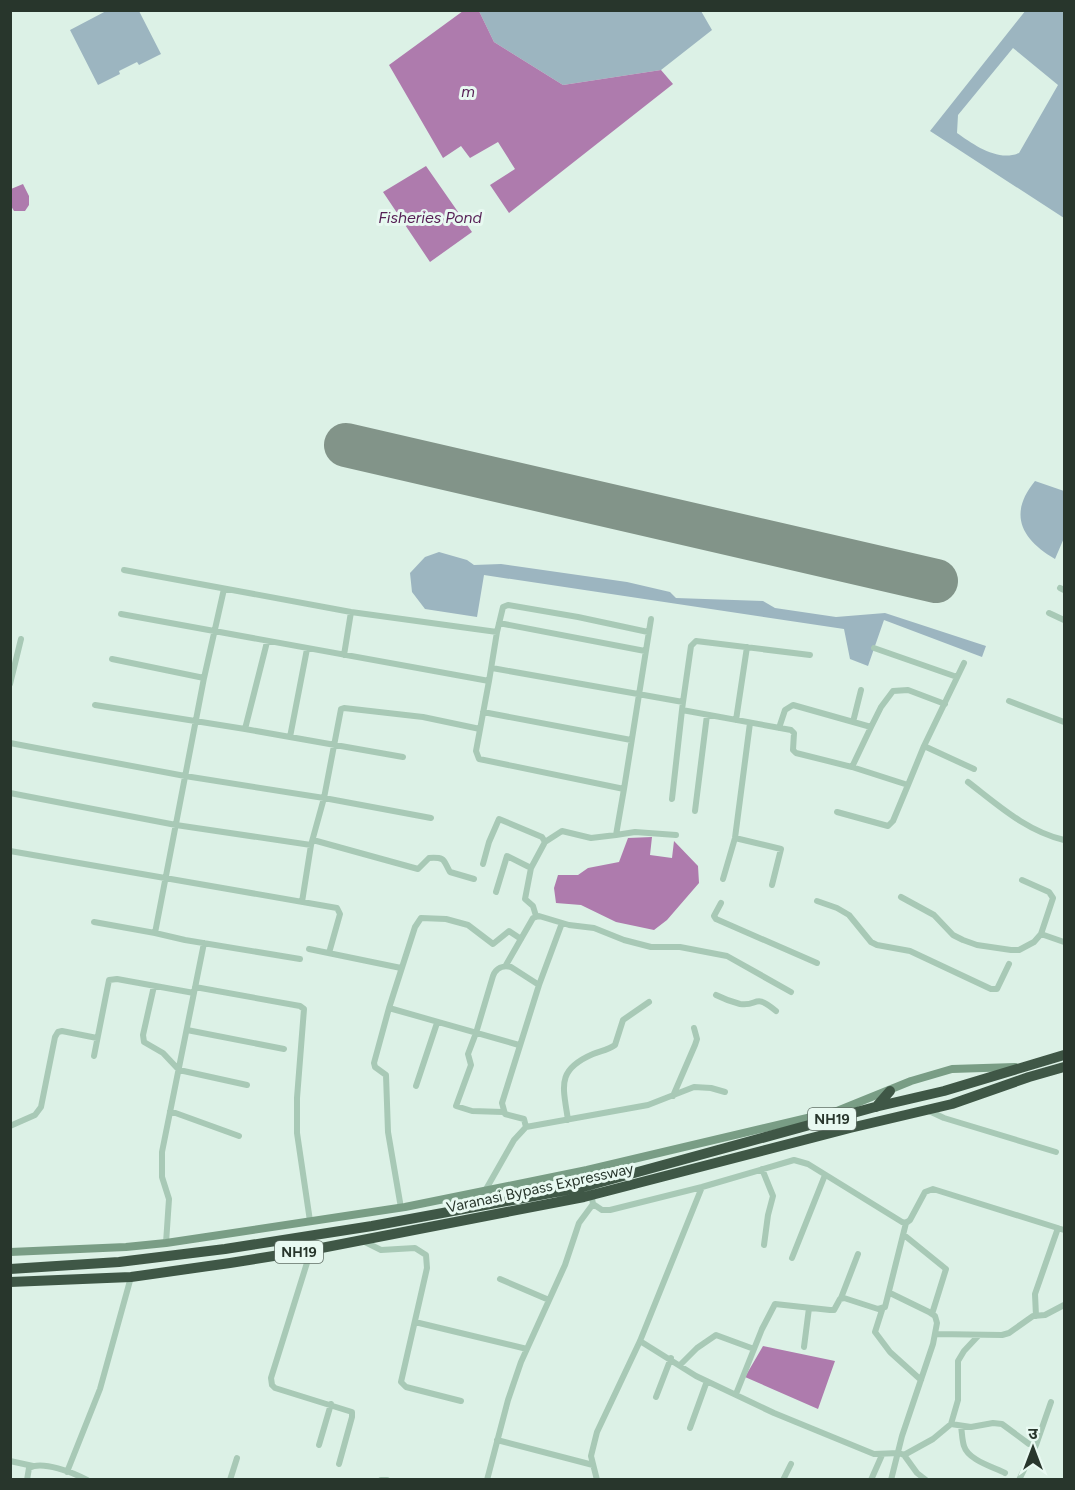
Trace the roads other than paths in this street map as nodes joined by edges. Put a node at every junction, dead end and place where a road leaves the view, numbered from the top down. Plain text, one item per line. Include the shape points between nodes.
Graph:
1 (124, 570) dead end
2 (224, 589) junction
3 (351, 612) junction
4 (1049, 613) dead end
5 (120, 614) dead end
6 (651, 619) dead end
7 (1065, 620) edge
8 (499, 623) junction
9 (214, 631) junction
10 (497, 632) junction
11 (648, 632) junction
12 (21, 639) dead end
13 (267, 642) junction
14 (747, 647) junction
15 (874, 648) dead end
16 (307, 649) junction
17 (645, 651) junction
18 (344, 655) junction
19 (810, 655) dead end
20 (112, 659) dead end
21 (964, 663) dead end
22 (492, 668) junction
23 (957, 677) junction
24 (204, 678) junction
25 (489, 681) junction
26 (10, 684) edge
27 (861, 690) dead end
28 (638, 693) junction
29 (1009, 701) dead end
30 (683, 702) junction
31 (945, 704) junction
32 (95, 705) dead end
33 (682, 710) junction
34 (483, 712) junction
35 (707, 715) junction
36 (736, 720) junction
37 (195, 722) junction
38 (853, 722) junction
39 (1065, 722) edge
40 (750, 723) junction
41 (871, 727) junction
42 (780, 728) junction
43 (245, 729) junction
44 (480, 729) junction
45 (290, 737) junction
46 (631, 740) junction
47 (10, 743) edge
48 (333, 745) junction
49 (924, 746) junction
50 (403, 758) dead end
51 (852, 767) junction
52 (974, 769) dead end
53 (185, 776) junction
54 (968, 782) dead end
55 (908, 785) junction
56 (624, 789) junction
57 (10, 793) edge
58 (324, 798) junction
59 (672, 798) dead end
60 (695, 810) dead end
61 (837, 812) dead end
62 (431, 818) dead end
63 (176, 825) junction
64 (616, 836) junction
65 (676, 836) dead end
66 (735, 838) junction
67 (1065, 840) edge
68 (545, 842) junction
69 (312, 843) junction
70 (11, 852) edge
71 (483, 864) dead end
72 (531, 868) junction
73 (165, 878) junction
74 (474, 879) dead end
75 (723, 879) dead end
76 (1022, 880) dead end
77 (772, 885) dead end
78 (496, 892) dead end
79 (901, 897) dead end
80 (817, 901) dead end
81 (303, 902) junction
82 (721, 903) dead end
83 (536, 916) junction
84 (94, 922) dead end
85 (562, 923) junction
86 (155, 933) junction
87 (1041, 934) junction
88 (522, 939) junction
89 (1065, 942) edge
90 (204, 943) junction
91 (309, 949) dead end
92 (330, 953) junction
93 (300, 958) dead end
94 (817, 963) dead end
95 (1009, 964) dead end
96 (506, 966) junction
97 (401, 968) junction
98 (539, 985) junction
99 (154, 986) junction
100 (194, 990) junction
101 (791, 992) dead end
102 (716, 996) dead end
103 (649, 1002) dead end
104 (389, 1008) junction
105 (776, 1011) dead end
106 (437, 1023) junction
107 (694, 1028) dead end
108 (187, 1030) junction
109 (476, 1033) junction
110 (97, 1038) junction
111 (519, 1045) junction
112 (284, 1049) dead end
113 (1065, 1055) edge
114 (94, 1056) dead end
115 (1021, 1067) junction
116 (1065, 1067) edge
117 (179, 1070) junction
118 (247, 1085) dead end
119 (416, 1086) dead end
120 (890, 1091) junction
121 (725, 1092) dead end
122 (672, 1096) junction
123 (875, 1107) junction
124 (927, 1109) junction
125 (170, 1111) junction
126 (503, 1112) junction
127 (567, 1120) junction
128 (10, 1125) edge
129 (526, 1127) junction
130 (239, 1136) dead end
131 (1056, 1152) dead end
132 (762, 1169) junction
133 (588, 1170) junction
134 (825, 1175) junction
135 (702, 1187) junction
136 (600, 1189) junction
137 (484, 1191) junction
138 (587, 1196) junction
139 (401, 1208) junction
140 (310, 1221) junction
141 (906, 1223) junction
142 (1061, 1229) edge
143 (904, 1235) junction
144 (361, 1240) junction
145 (166, 1243) junction
146 (764, 1245) dead end
147 (311, 1250) junction
148 (10, 1252) edge
149 (858, 1254) dead end
150 (792, 1258) dead end
151 (10, 1269) edge
152 (131, 1276) junction
153 (500, 1279) dead end
154 (10, 1282) edge
155 (890, 1293) junction
156 (842, 1298) junction
157 (549, 1300) junction
158 (1065, 1305) edge
159 (808, 1308) junction
160 (882, 1310) junction
161 (932, 1314) junction
162 (1036, 1316) junction
163 (415, 1322) junction
164 (936, 1334) junction
165 (979, 1335) junction
166 (640, 1341) junction
167 (804, 1347) dead end
168 (527, 1349) junction
169 (754, 1349) junction
170 (671, 1358) junction
171 (680, 1365) junction
172 (921, 1380) junction
173 (707, 1381) junction
174 (736, 1394) junction
175 (656, 1397) dead end
176 (461, 1401) dead end
177 (1051, 1402) dead end
178 (331, 1404) junction
179 (951, 1424) junction
180 (961, 1426) junction
181 (690, 1428) dead end
182 (497, 1440) junction
183 (1036, 1444) junction
184 (319, 1445) dead end
185 (901, 1454) junction
186 (882, 1455) junction
187 (237, 1458) dead end
188 (10, 1461) edge
189 (339, 1464) dead end
190 (791, 1464) dead end
191 (593, 1465) junction
192 (33, 1466) junction
193 (67, 1472) junction
194 (1005, 1473) dead end
195 (27, 1479) edge
196 (87, 1479) edge
197 (230, 1479) edge
198 (381, 1479) edge
199 (387, 1479) edge
200 (490, 1479) edge
201 (597, 1479) edge
202 (783, 1479) edge
203 (871, 1479) edge
204 (891, 1479) edge
205 (926, 1479) edge
206 (1019, 1479) edge

1 - 2 street
2 - 3 street
2 - 9 street
3 - 10 street
3 - 18 street
4 - 7 street
5 - 9 street
6 - 11 street
8 - 10 street
8 - 11 street via 503,607 508,605
8 - 17 street
9 - 13 street
9 - 24 street
10 - 22 street
11 - 17 street
12 - 26 street
13 - 16 street
13 - 43 street
14 - 19 street
14 - 30 street via 692,642
14 - 36 street
15 - 23 street
16 - 18 street
16 - 45 street
17 - 28 street
18 - 25 street
20 - 24 street
21 - 23 street
22 - 25 street
22 - 28 street
23 - 31 street
24 - 37 street
25 - 34 street
27 - 38 street
28 - 30 street
28 - 46 street
29 - 39 street
30 - 33 street
31 - 41 street via 908,690 893,691
31 - 49 street
32 - 37 street
33 - 35 street
33 - 59 street
34 - 44 street
34 - 46 street
35 - 36 street
35 - 60 street
36 - 40 street
37 - 43 street
37 - 53 street
38 - 41 street
38 - 42 street via 794,705 785,710
40 - 42 street
40 - 66 street
41 - 51 street
42 - 51 street via 794,733 796,753
43 - 45 street
44 - 48 street via 423,717 344,708 339,713
44 - 56 street via 476,752 479,759
45 - 48 street
46 - 56 street
47 - 53 street
48 - 50 street
48 - 58 street
49 - 52 street
49 - 55 street
51 - 55 street
53 - 58 street
53 - 63 street
54 - 67 street via 1023,824
55 - 61 street via 888,825
56 - 64 street
57 - 63 street
58 - 62 street
58 - 69 street
63 - 69 street
63 - 73 street
64 - 65 street via 635,832
64 - 68 street via 591,838 562,831
66 - 75 street
66 - 77 street via 781,849
68 - 71 street via 542,837 500,819
68 - 72 street
69 - 74 street via 418,869 429,858 442,858 450,872
69 - 81 street
70 - 73 street
72 - 78 street via 507,856
72 - 83 street via 525,899 534,906
73 - 81 street
73 - 86 street
76 - 87 street via 1052,895
79 - 87 street via 934,915 953,935 977,945 1019,950
80 - 95 street via 849,915 871,942 910,951 991,989 997,989
81 - 92 street via 340,910
82 - 94 street via 716,919
83 - 85 street
83 - 88 street
84 - 86 street
85 - 98 street
85 - 101 street via 594,928 651,947 680,947 727,956
86 - 90 street
87 - 89 street
88 - 96 street
88 - 97 street via 508,931 493,944 468,925 421,918
90 - 93 street
90 - 100 street
91 - 92 street
92 - 97 street
96 - 98 street
96 - 109 street via 494,973
97 - 104 street
98 - 111 street
99 - 100 street
99 - 110 street via 109,980
99 - 117 street via 143,1040
100 - 108 street
100 - 140 street via 304,1009 297,1133
102 - 105 street via 742,1004 759,1000
103 - 127 street via 623,1020 615,1045 570,1068 563,1084
104 - 106 street
104 - 139 street via 374,1063 386,1075 388,1132
106 - 109 street
106 - 119 street
107 - 122 street via 696,1045
108 - 112 street
108 - 117 street
109 - 111 street
109 - 126 street via 468,1054 471,1065 456,1106
110 - 114 street
110 - 128 street via 58,1032 41,1107 35,1115
111 - 126 street via 502,1103
113 - 115 highway, Varanasi Bypass Expressway / NH19
115 - 120 street via 952,1069
115 - 123 highway, Varanasi Bypass Expressway / NH19
116 - 124 highway, Varanasi Bypass Expressway / NH19
117 - 118 street
117 - 125 street
120 - 123 highway
120 - 133 street via 837,1111
121 - 122 street via 694,1087
122 - 127 street via 643,1106
123 - 136 highway, Varanasi Bypass Expressway / NH19
124 - 131 street via 944,1118
124 - 136 highway, Varanasi Bypass Expressway / NH19
125 - 130 street
125 - 145 street via 162,1152 162,1177 169,1199
126 - 129 street via 524,1119
127 - 129 street
129 - 137 street
132 - 134 street via 794,1160
132 - 135 street
132 - 146 street via 773,1196
133 - 137 street
133 - 138 street
134 - 141 street
134 - 150 street
135 - 138 street via 609,1210 598,1209
135 - 166 street
136 - 138 highway, Varanasi Bypass Expressway / NH19
137 - 139 street
138 - 144 highway, Varanasi Bypass Expressway / NH19
138 - 151 highway, Varanasi Bypass Expressway / NH19 via 225,1249 119,1262
138 - 157 street via 565,1265
139 - 140 street
140 - 145 street
141 - 142 street via 924,1192 933,1190
141 - 143 street
142 - 162 street via 1035,1294
143 - 155 street
143 - 161 street via 946,1269
144 - 147 highway, Varanasi Bypass Expressway / NH19
144 - 163 street via 381,1250 415,1248 426,1255 427,1268
145 - 148 street
147 - 152 highway, Varanasi Bypass Expressway / NH19
147 - 178 street via 271,1378 275,1388
149 - 156 street
152 - 154 highway, Varanasi Bypass Expressway / NH19
152 - 193 street via 100,1389
153 - 157 street
155 - 160 street
155 - 161 street
156 - 159 street via 834,1310
156 - 160 street
157 - 168 street
158 - 162 street
159 - 167 street
159 - 169 street via 772,1305
160 - 172 street via 875,1332 890,1352
161 - 164 street via 937,1323
162 - 165 street via 1009,1333
163 - 168 street
163 - 176 street via 402,1385
164 - 165 street
164 - 172 street
165 - 179 street via 958,1361 958,1400
166 - 170 street
166 - 191 street via 597,1432 592,1446
168 - 182 street
169 - 171 street via 716,1335
169 - 174 street
170 - 171 street
170 - 175 street
171 - 173 street
172 - 185 street via 902,1436
173 - 174 street
173 - 181 street
174 - 186 street
177 - 183 street
178 - 184 street
178 - 189 street via 352,1414
179 - 180 street
179 - 185 street via 933,1439
180 - 183 street via 1002,1424 1029,1444
180 - 194 street via 967,1452
182 - 191 street
182 - 200 street
183 - 206 street
185 - 186 street
185 - 204 street
185 - 205 street
186 - 203 street
187 - 197 street
188 - 192 street
190 - 202 street
191 - 201 street
192 - 193 street
192 - 195 street
193 - 196 street
198 - 199 street

